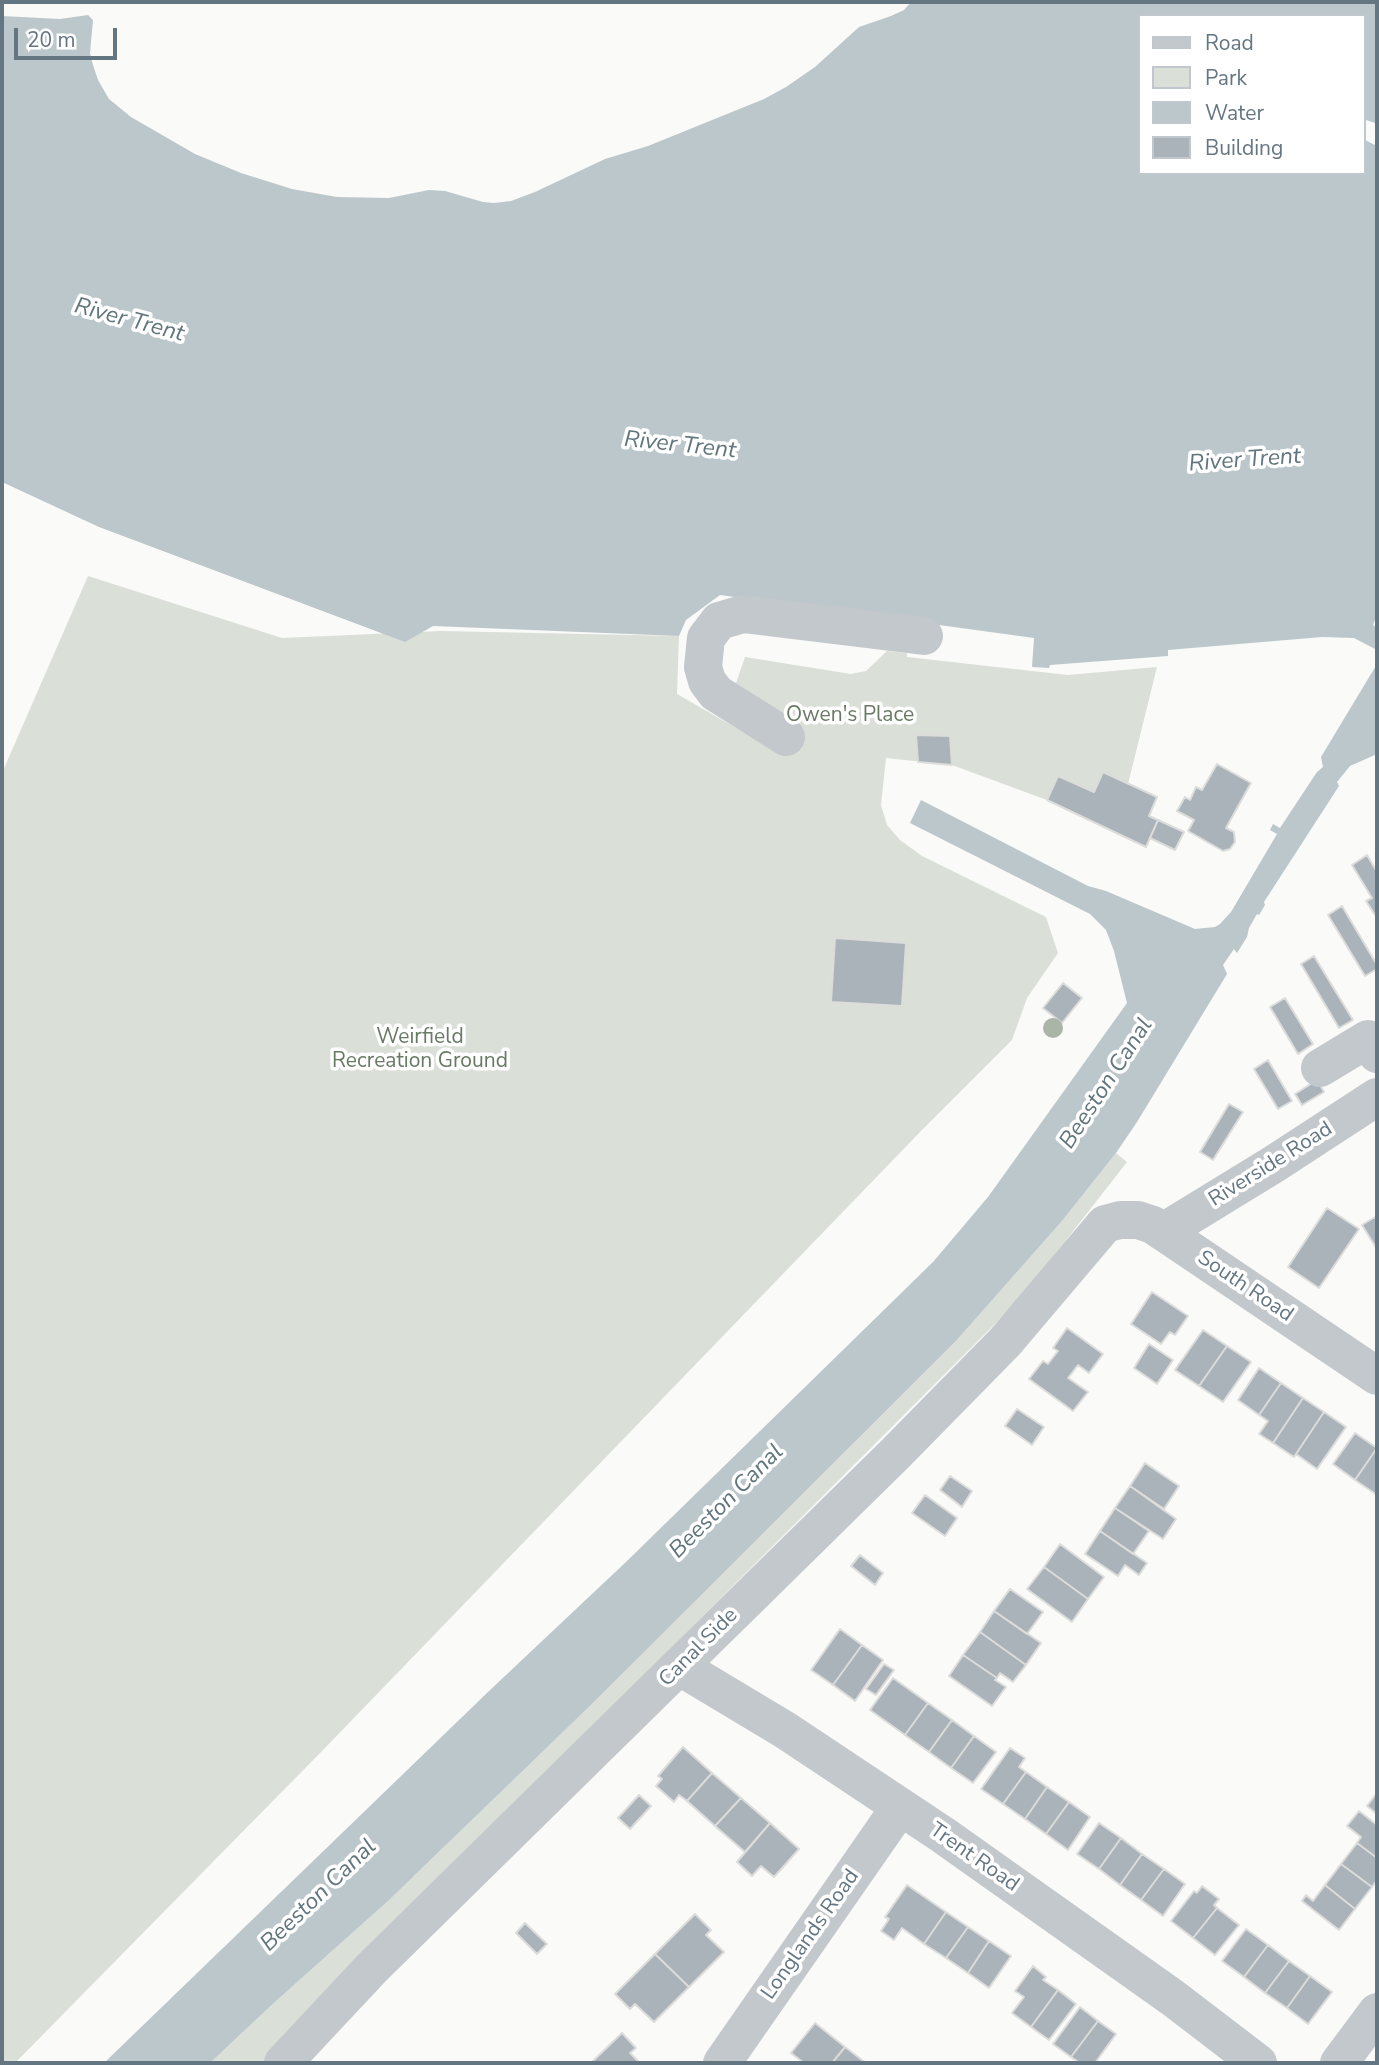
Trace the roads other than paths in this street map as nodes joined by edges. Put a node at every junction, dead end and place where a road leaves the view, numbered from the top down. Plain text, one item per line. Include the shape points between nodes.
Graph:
1 (924, 636) dead end
2 (786, 737) dead end
3 (1377, 1054) edge
4 (1320, 1068) dead end
5 (1377, 1097) edge
6 (1105, 1224) joint
7 (1163, 1232) junction
8 (1377, 1376) edge
9 (680, 1667) junction
10 (900, 1807) junction
11 (1377, 2012) edge
12 (283, 2063) edge
13 (722, 2063) edge
14 (1258, 2063) edge
15 (1339, 2063) edge

1 - 2 street via 743,614 719,621 706,638 703,667 707,681 716,693
3 - 4 street via 1368,1039
5 - 7 street, Riverside Road
6 - 7 street, South Road via 1138,1220
6 - 9 street, Canal Side via 1004,1342
7 - 8 street, South Road
9 - 10 street, Trent Road
9 - 12 street, Canal Side via 371,1969
10 - 13 street, Longlands Road
10 - 14 street, Trent Road
11 - 15 street

